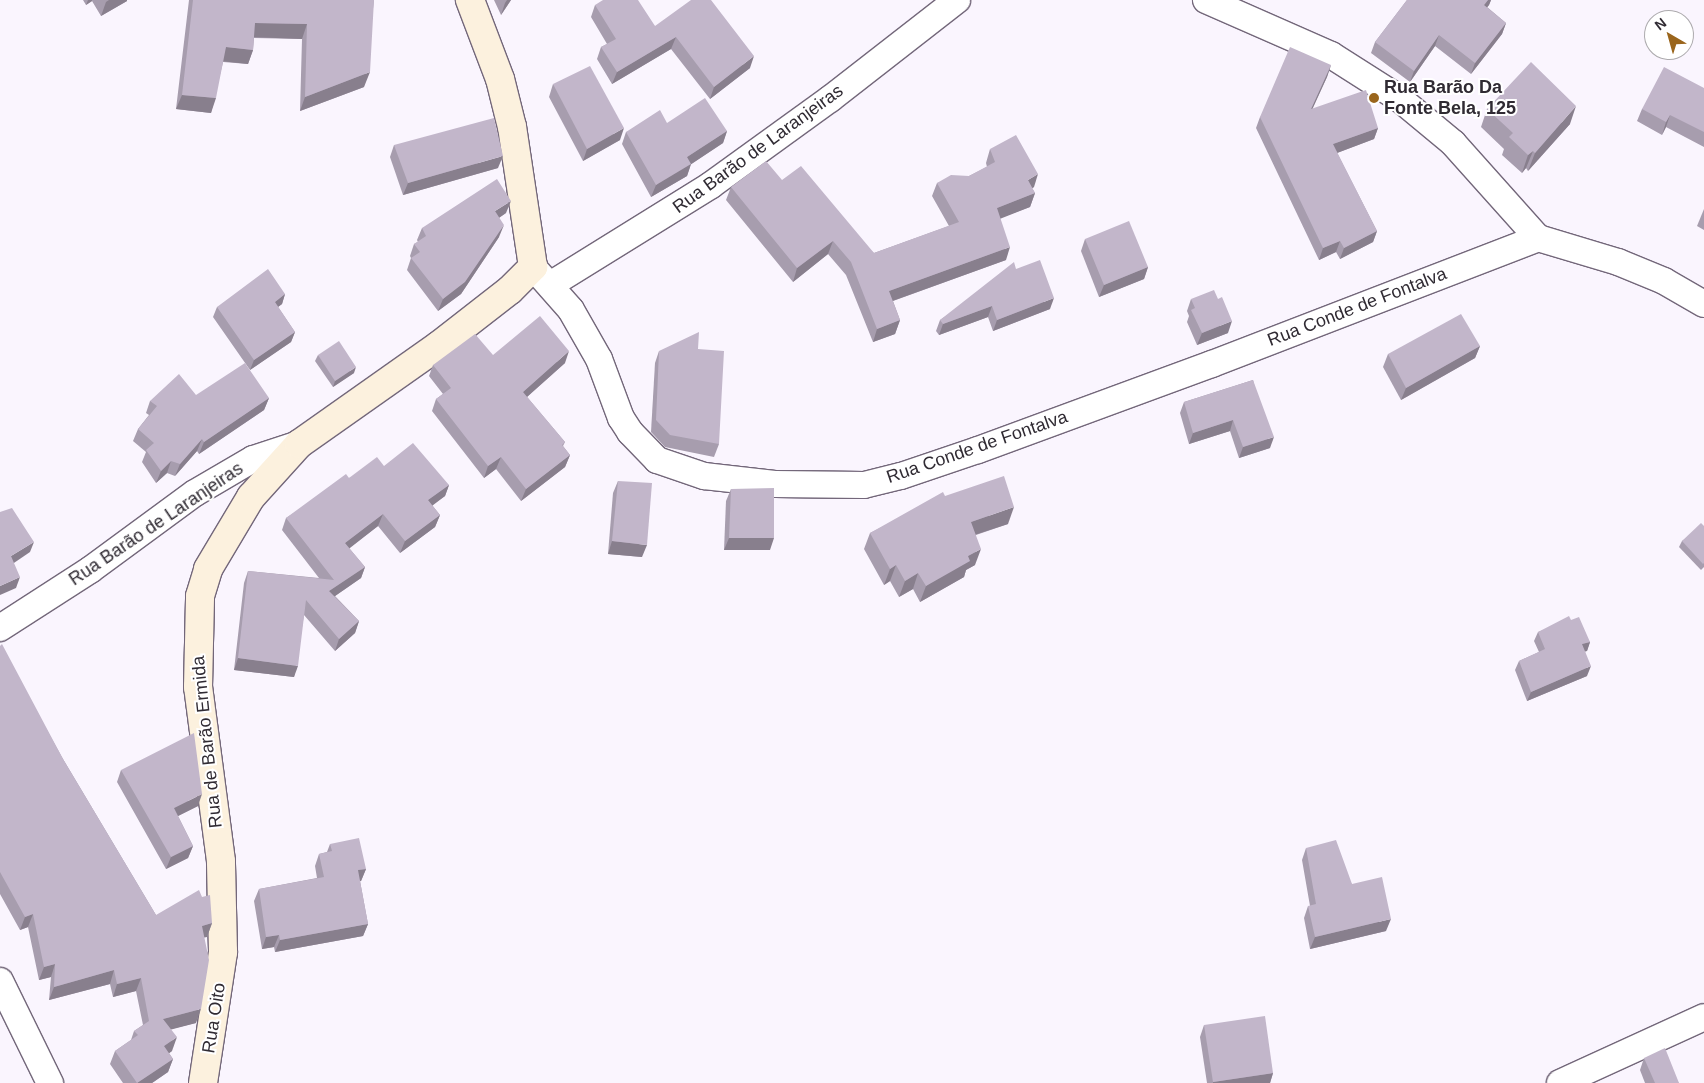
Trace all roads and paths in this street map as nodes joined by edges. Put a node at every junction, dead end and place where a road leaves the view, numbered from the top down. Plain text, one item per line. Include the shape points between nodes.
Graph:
1 (470, 0) edge
2 (957, 0) edge
3 (1206, 0) edge
4 (1538, 238) junction
5 (542, 276) junction
6 (1704, 304) edge
7 (299, 444) junction
8 (0, 628) edge
9 (223, 952) joint
10 (0, 981) edge
11 (1704, 1017) edge
12 (50, 1083) edge
13 (203, 1083) edge
14 (1560, 1083) edge

1 - 5 main road via 500,79
2 - 5 street, Rua Barão de Laranjeiras via 712,185
3 - 4 street via 1331,55 1392,93 1453,143
4 - 5 street, Rua Conde de Fontalva via 978,450 864,485 775,484 704,476 657,460 621,418 599,359 571,310
4 - 6 street via 1618,262 1664,281
5 - 7 main road, Rua Barão de Laranjeiras via 510,290 438,346
7 - 8 street, Rua Barão de Laranjeiras via 253,459 195,493 90,570
7 - 9 main road, Rua de Barão Ermida via 251,497 229,530 208,569 200,596 198,687 221,862
9 - 13 main road, Rua Oito
10 - 12 street
11 - 14 street

